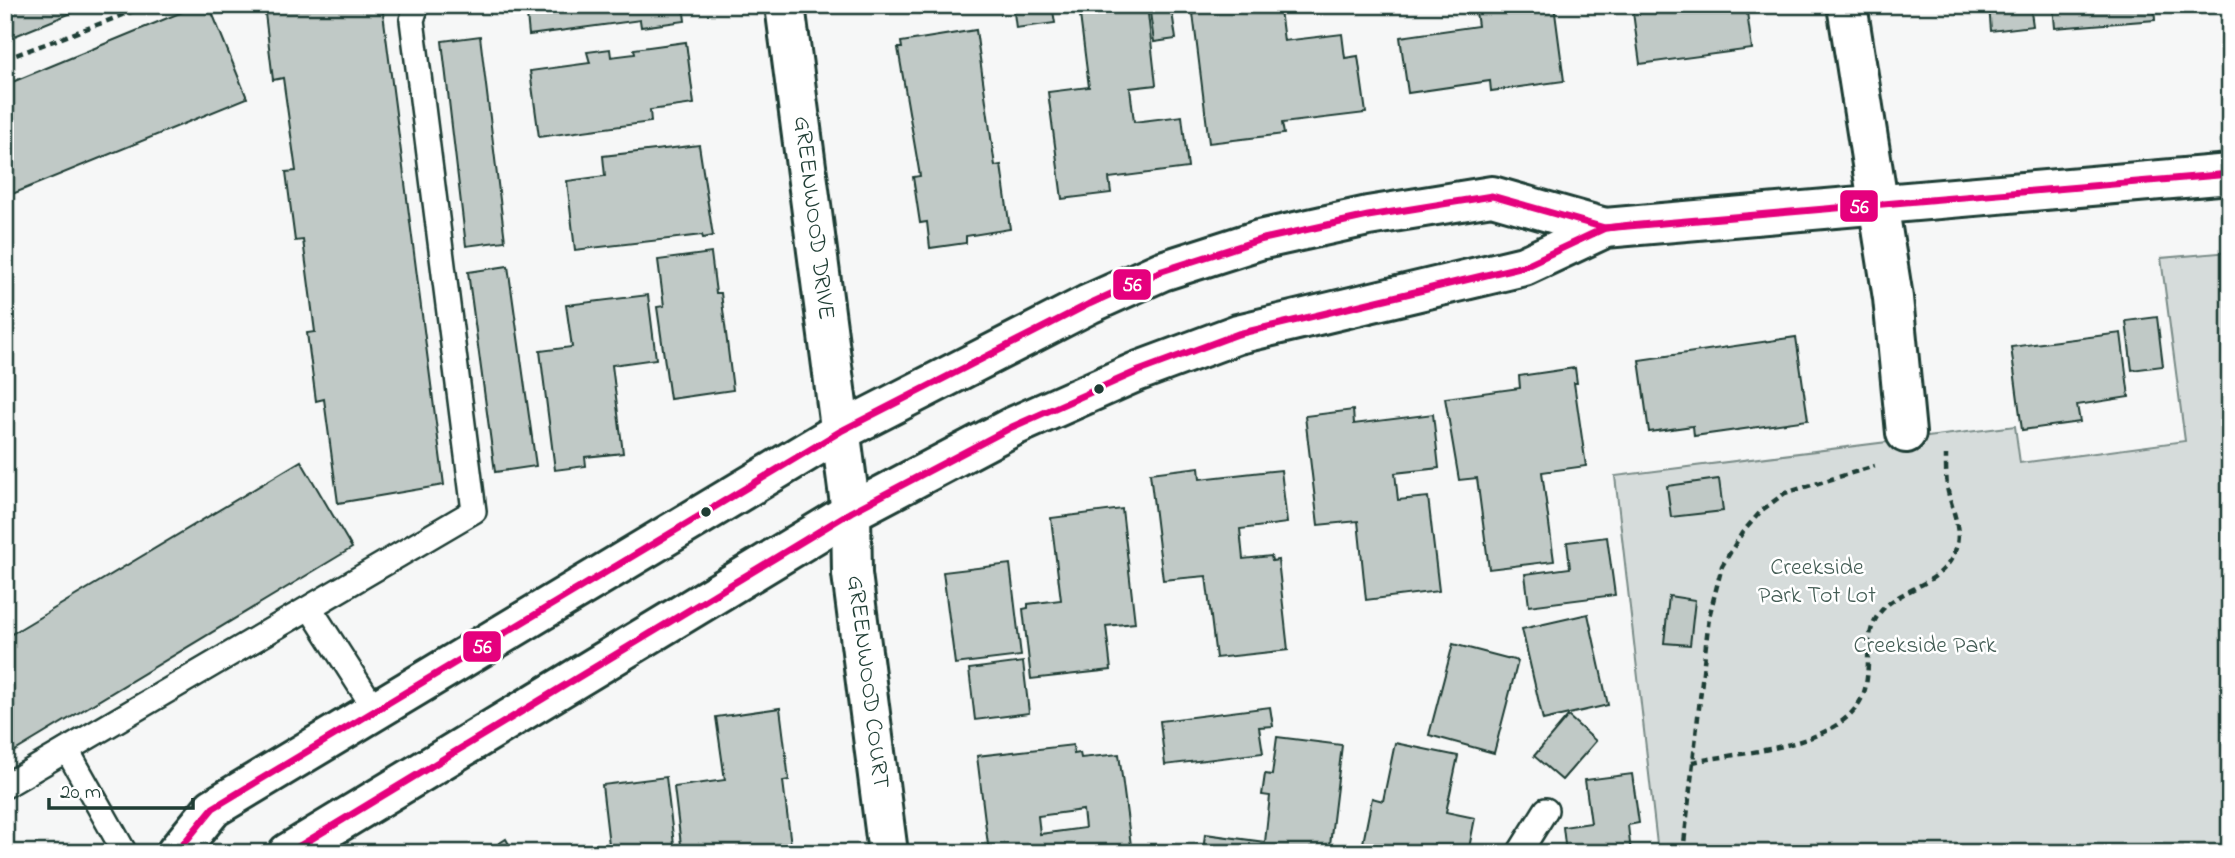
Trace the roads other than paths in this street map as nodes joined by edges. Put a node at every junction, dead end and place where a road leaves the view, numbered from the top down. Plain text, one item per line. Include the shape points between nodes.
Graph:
1 (417, 5) edge
2 (785, 5) edge
3 (1847, 5) edge
4 (2230, 174) edge
5 (1877, 202) junction
6 (1605, 228) junction
7 (841, 431) junction
8 (1906, 433) road end
9 (851, 512) junction
10 (310, 608) junction
11 (376, 711) junction
12 (67, 750) junction
13 (5, 786) edge
14 (1546, 810) dead end
15 (125, 853) edge
16 (176, 853) edge
17 (288, 853) edge
18 (888, 853) edge
19 (1520, 853) edge

1 - 10 lane via 412,20 474,511
2 - 7 main road, GREENWOOD DRIVE
3 - 5 main road
4 - 5 main road
5 - 6 main road
5 - 8 main road via 1893,298
6 - 7 main road via 1492,196 1259,240 1162,271
6 - 9 main road via 1524,266 1238,334 1136,372 1012,426
7 - 9 main road, GREENWOOD DRIVE
7 - 11 main road
9 - 17 main road
9 - 18 main road, GREENWOOD COURT via 852,574
10 - 11 lane
10 - 12 lane
11 - 16 main road via 214,808
12 - 13 lane
12 - 15 lane
14 - 19 lane

